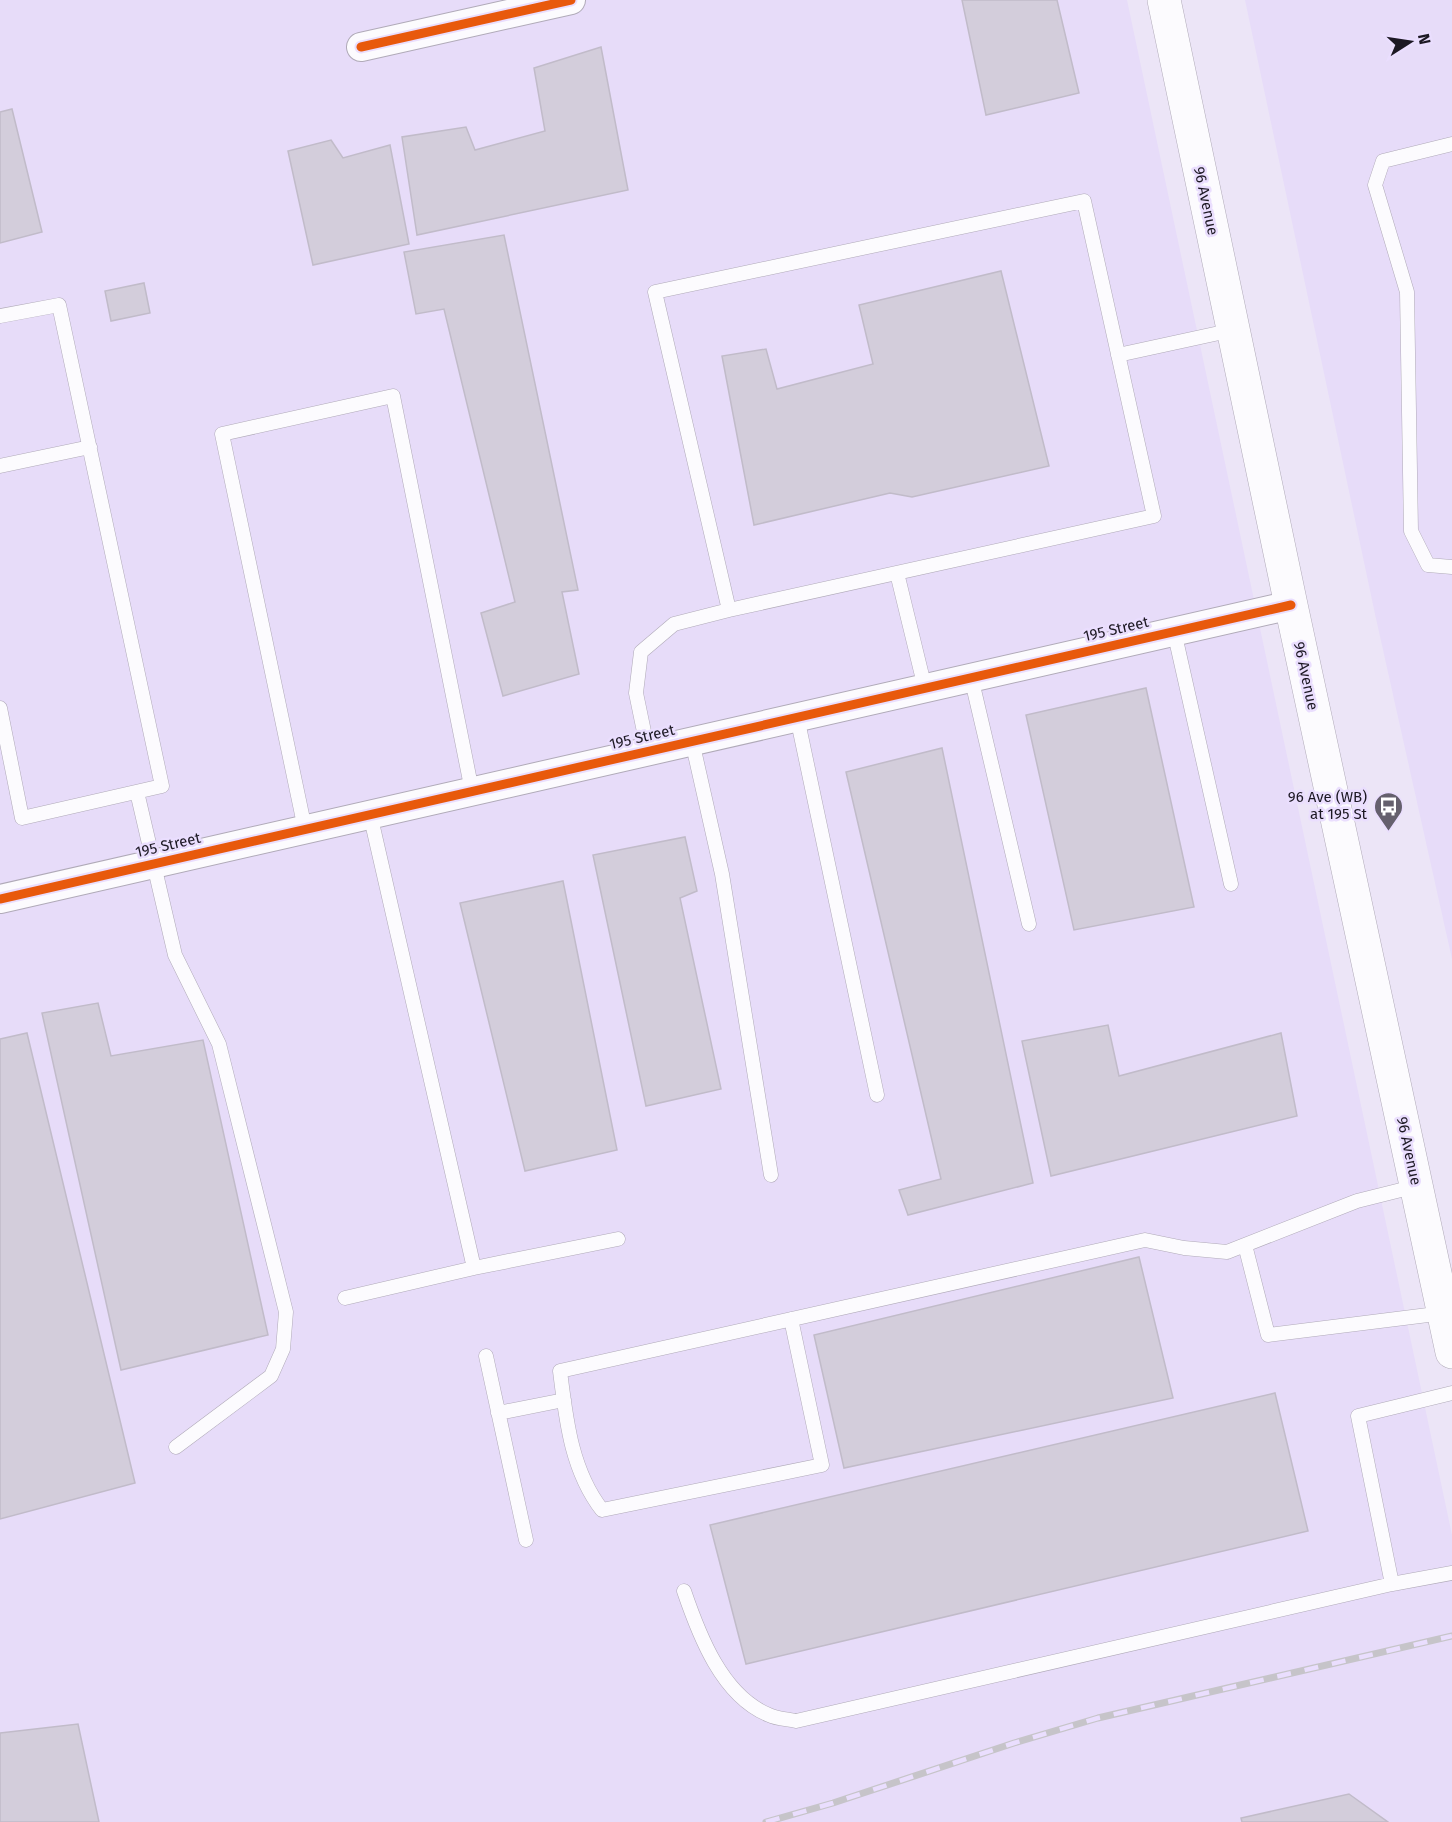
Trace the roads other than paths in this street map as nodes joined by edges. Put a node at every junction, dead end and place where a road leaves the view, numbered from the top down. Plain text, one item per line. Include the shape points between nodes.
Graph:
1 (571, 0) edge
2 (1164, 0) edge
3 (361, 47) dead end
4 (1452, 144) edge
5 (0, 316) edge
6 (1233, 330) junction
7 (1118, 355) junction
8 (90, 447) junction
9 (0, 466) edge
10 (1452, 567) edge
11 (897, 573) junction
12 (1291, 605) junction
13 (729, 610) junction
14 (1174, 631) junction
15 (971, 677) junction
16 (925, 688) junction
17 (0, 708) edge
18 (798, 717) junction
19 (692, 741) junction
20 (648, 751) junction
21 (472, 791) junction
22 (137, 792) junction
23 (370, 814) junction
24 (305, 829) junction
25 (154, 864) junction
26 (1231, 884) dead end
27 (0, 898) edge
28 (1029, 924) dead end
29 (877, 1095) dead end
30 (771, 1175) dead end
31 (1417, 1186) junction
32 (618, 1239) dead end
33 (1245, 1245) junction
34 (474, 1268) junction
35 (345, 1298) dead end
36 (1444, 1312) junction
37 (790, 1319) junction
38 (1452, 1352) edge
39 (486, 1356) dead end
40 (1452, 1393) edge
41 (564, 1400) junction
42 (498, 1413) junction
43 (176, 1448) dead end
44 (526, 1540) dead end
45 (1452, 1573) edge
46 (1392, 1584) junction
47 (684, 1591) dead end

1 - 3 street
2 - 6 main road, 96 Avenue
4 - 10 lane via 1383,161 1375,185 1407,292 1411,531 1428,565
5 - 8 lane via 59,305
6 - 7 lane
6 - 12 main road, 96 Avenue
7 - 11 lane via 1154,516
7 - 13 lane via 1084,201 655,292
8 - 9 lane
8 - 22 lane via 162,786
11 - 13 lane
11 - 16 lane
12 - 14 street, 195 Street
12 - 31 main road, 96 Avenue
13 - 20 lane via 674,624 641,652 636,693
14 - 15 street, 195 Street
14 - 26 lane
15 - 16 street, 195 Street
15 - 28 lane
16 - 18 street, 195 Street
17 - 22 lane via 22,818
18 - 19 street, 195 Street
18 - 29 lane
19 - 20 street, 195 Street
19 - 30 lane via 722,874
20 - 21 street, 195 Street
21 - 23 street, 195 Street
21 - 24 lane via 393,396 222,434
22 - 25 lane
23 - 24 street, 195 Street
23 - 34 lane
24 - 25 street, 195 Street
25 - 27 street, 195 Street
25 - 43 lane via 175,955 219,1044 286,1312 283,1349 271,1376
31 - 33 lane via 1357,1201
31 - 36 main road, 96 Avenue
32 - 34 lane
33 - 36 lane via 1268,1335
33 - 37 lane via 1227,1252 1145,1240
34 - 35 lane
36 - 38 main road, 96 Avenue
37 - 41 lane via 560,1371
37 - 41 lane via 822,1465 602,1510 577,1464
39 - 42 lane
40 - 46 lane via 1358,1416
41 - 42 lane
42 - 44 lane
45 - 46 lane
46 - 47 lane via 796,1721 769,1716 741,1698 698,1630

